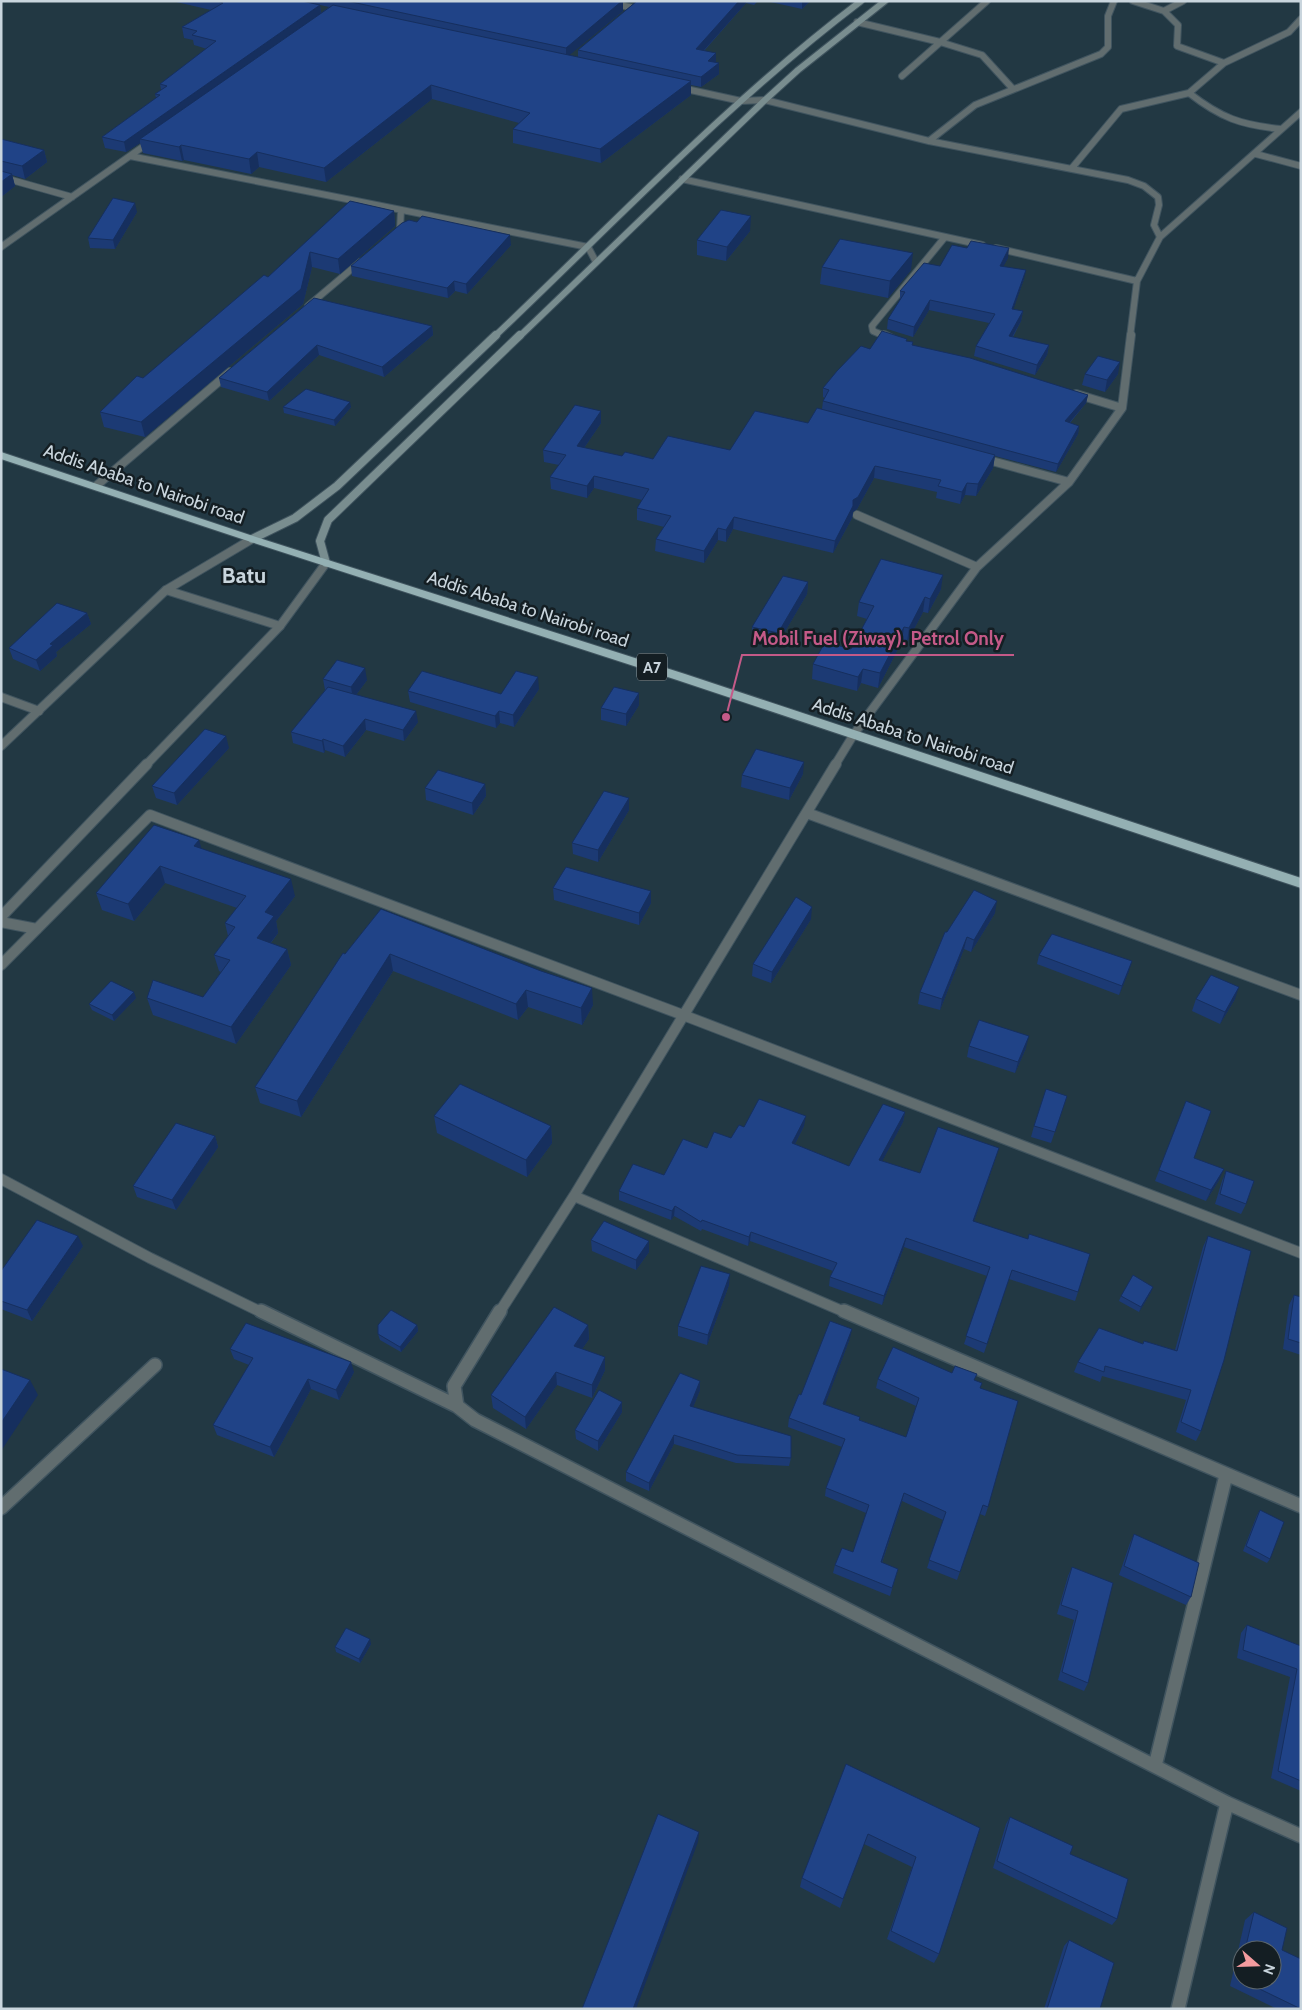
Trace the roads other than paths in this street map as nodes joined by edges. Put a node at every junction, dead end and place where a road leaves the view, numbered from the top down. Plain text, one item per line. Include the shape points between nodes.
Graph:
1 (603, 1) edge
2 (861, 1) edge
3 (885, 1) edge
4 (987, 1) edge
5 (1114, 1) edge
6 (1133, 1) edge
7 (1183, 1) edge
8 (1164, 11) junction
9 (626, 14) edge
10 (1301, 20) edge
11 (857, 22) junction
12 (940, 42) junction
13 (1224, 63) junction
14 (902, 76) dead end
15 (674, 86) edge
16 (1013, 89) junction
17 (1190, 93) junction
18 (765, 100) junction
19 (741, 101) junction
20 (1301, 112) edge
21 (1280, 129) junction
22 (154, 139) edge
23 (929, 141) junction
24 (1256, 154) junction
25 (130, 156) junction
26 (1301, 166) edge
27 (1072, 168) junction
28 (1, 177) edge
29 (682, 179) junction
30 (72, 197) junction
31 (400, 210) junction
32 (429, 216) junction
33 (414, 222) edge
34 (393, 235) edge
35 (945, 236) junction
36 (1160, 237) junction
37 (1, 247) edge
38 (588, 247) junction
39 (370, 254) edge
40 (596, 262) junction
41 (1137, 281) junction
42 (301, 312) edge
43 (898, 340) edge
44 (240, 364) edge
45 (1066, 391) edge
46 (1122, 408) junction
47 (1, 455) edge
48 (975, 457) edge
49 (1069, 482) junction
50 (96, 486) junction
51 (857, 515) dead end
52 (252, 539) junction
53 (326, 563) junction
54 (977, 568) junction
55 (166, 590) junction
56 (280, 626) junction
57 (1, 697) edge
58 (39, 711) junction
59 (854, 734) junction
60 (1, 746) edge
61 (807, 813) junction
62 (1301, 883) edge
63 (1, 916) edge
64 (1, 922) edge
65 (37, 929) junction
66 (1, 965) edge
67 (1301, 995) edge
68 (683, 1015) junction
69 (1, 1179) edge
70 (574, 1196) junction
71 (1301, 1253) edge
72 (155, 1365) dead end
73 (457, 1406) junction
74 (1226, 1475) junction
75 (1301, 1506) edge
76 (1, 1508) edge
77 (1155, 1766) junction
78 (1227, 1802) junction
79 (1301, 1836) edge
80 (1178, 2009) edge

1 - 9 street via 635,6
2 - 19 main road
3 - 11 main road
4 - 12 street
5 - 16 street via 1108,16 1108,47 1101,54
6 - 8 street
7 - 8 street
8 - 13 street via 1178,25 1177,46
10 - 13 street via 1292,32
11 - 12 street
11 - 18 main road
12 - 14 street
12 - 16 street via 982,54
13 - 17 street
15 - 19 street
16 - 23 street via 975,106
17 - 21 street via 1221,118 1234,123
17 - 27 street via 1121,109
18 - 19 street
18 - 23 street
18 - 29 main road
19 - 38 main road
20 - 21 street
21 - 24 street
22 - 25 street
23 - 27 street
24 - 26 street
24 - 36 street
25 - 30 street
25 - 31 street
27 - 36 street via 1128,180 1154,193 1160,205 1154,225
28 - 30 street
29 - 35 street
29 - 40 main road
30 - 37 street
31 - 32 street
31 - 34 street via 404,227
32 - 33 street
32 - 38 street
35 - 41 street
35 - 43 street via 872,326 878,334
36 - 41 street
38 - 40 street
38 - 52 main road via 310,508 272,532
39 - 42 street
40 - 53 main road via 328,520 318,547
41 - 46 street
44 - 50 street
45 - 46 street
46 - 49 street
47 - 50 highway, Addis Ababa to Nairobi road / A7
48 - 49 street
49 - 54 street
50 - 52 highway, Addis Ababa to Nairobi road / A7
51 - 54 street
52 - 53 highway, Addis Ababa to Nairobi road / A7
52 - 55 street
53 - 56 street
53 - 59 highway, Addis Ababa to Nairobi road / A7
54 - 59 street
55 - 56 street
55 - 58 street
56 - 63 street
57 - 58 street
58 - 60 street
59 - 61 street
59 - 62 highway, Addis Ababa to Nairobi road / A7
61 - 67 street
61 - 68 street
64 - 65 street
65 - 66 street
65 - 68 street via 150,815
68 - 70 street
68 - 71 street
69 - 73 street via 150,1258
70 - 73 street via 465,1366 454,1386
70 - 74 street
72 - 76 street
73 - 77 street via 475,1420
74 - 75 street
74 - 77 street
77 - 78 street
78 - 79 street
78 - 80 street

